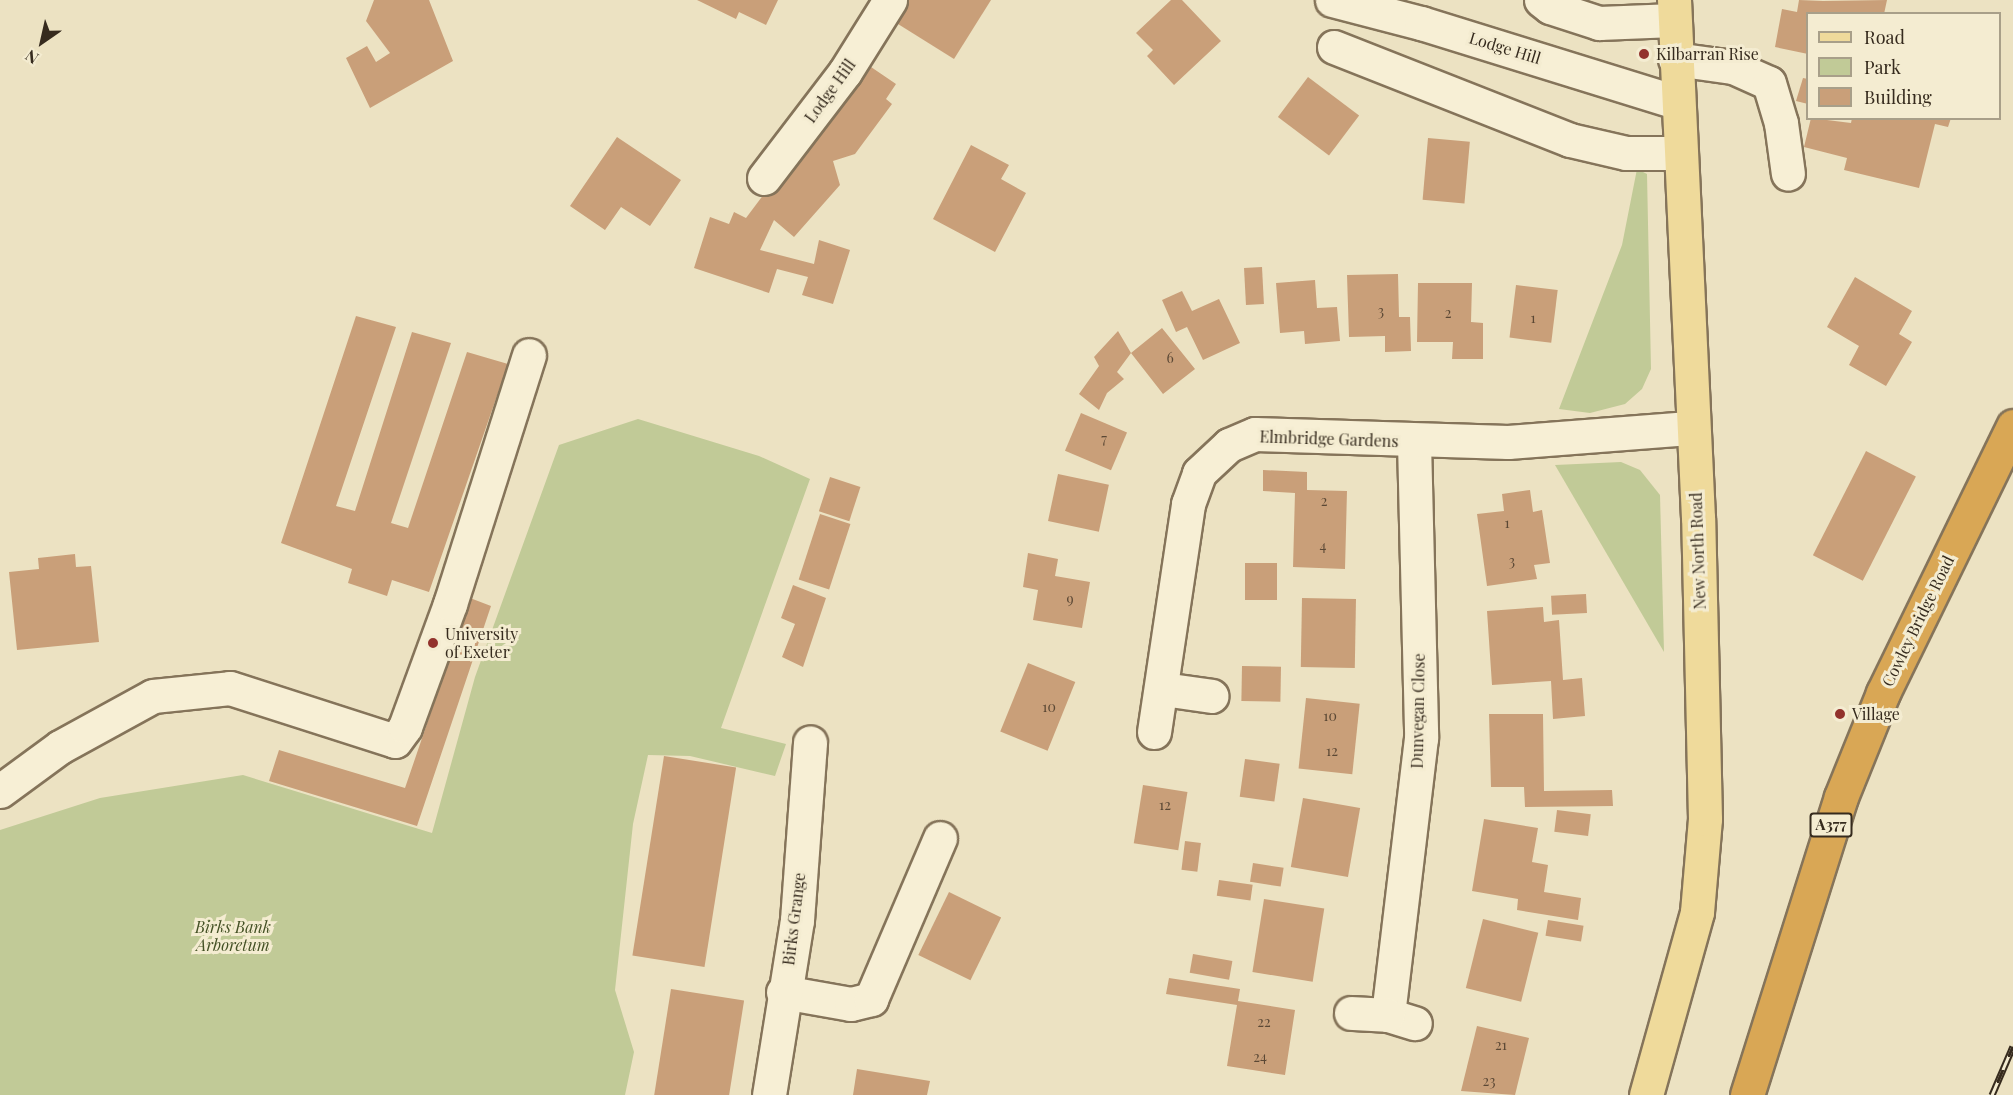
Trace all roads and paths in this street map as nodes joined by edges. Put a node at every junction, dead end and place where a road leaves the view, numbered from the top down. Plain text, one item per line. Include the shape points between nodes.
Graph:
1 (890, 0) edge
2 (1332, 0) edge
3 (1541, 0) edge
4 (1674, 10) edge
5 (1334, 48) dead end
6 (1675, 59) junction
7 (1676, 102) junction
8 (1678, 153) junction
9 (1788, 174) dead end
10 (764, 178) dead end
11 (530, 355) dead end
12 (2013, 426) edge
13 (1692, 428) junction
14 (1414, 442) junction
15 (1163, 689) junction
16 (1212, 696) dead end
17 (1154, 732) dead end
18 (810, 742) dead end
19 (0, 791) edge
20 (940, 838) dead end
21 (783, 992) junction
22 (1351, 1013) dead end
23 (769, 1095) edge
24 (1646, 1095) edge
25 (1747, 1095) edge

1 - 10 street, Lodge Hill via 845,72
2 - 7 street, Lodge Hill via 1432,26
3 - 4 street via 1550,7 1599,23
4 - 6 main road, New North Road
5 - 8 street via 1570,140 1626,153
6 - 7 main road, New North Road
6 - 9 street via 1733,67 1769,83
7 - 8 main road, New North Road
8 - 13 main road, New North Road
11 - 19 street via 450,604 405,727 395,741 230,688 153,696 60,747
12 - 25 highway, Cowley Bridge Road / A377 via 1883,693 1841,798
13 - 14 street, Elmbridge Gardens via 1508,442
13 - 24 main road, New North Road via 1704,724 1702,863 1697,912
14 - 15 street, Elmbridge Gardens via 1255,434 1229,445 1199,473 1188,504
14 - 22 street, Dunvegan Close via 1421,738 1401,1019
15 - 16 street
15 - 17 street, Elmbridge Gardens
18 - 21 street, Birks Grange via 797,920
20 - 21 street via 871,999 851,1004
21 - 23 street, Birks Grange

